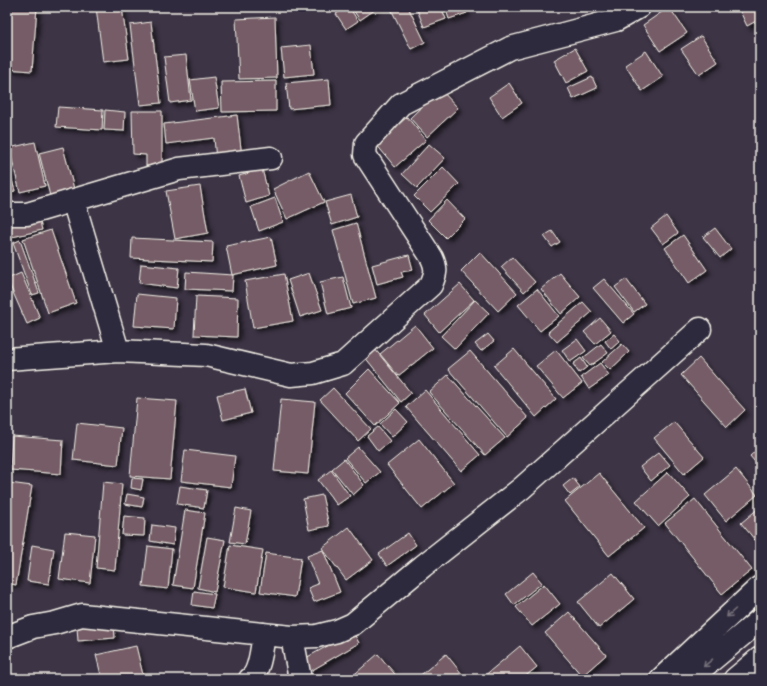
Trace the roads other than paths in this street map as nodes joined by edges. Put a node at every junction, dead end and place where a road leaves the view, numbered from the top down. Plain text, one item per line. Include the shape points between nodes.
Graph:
1 (639, 7) edge
2 (271, 158) dead end
3 (72, 200) junction
4 (7, 214) edge
5 (700, 329) dead end
6 (118, 350) junction
7 (7, 359) edge
8 (760, 587) edge
9 (760, 620) edge
10 (264, 634) junction
11 (7, 637) edge
12 (292, 637) junction
13 (760, 658) edge
14 (250, 679) edge
15 (300, 679) edge
16 (661, 679) edge
17 (689, 679) edge
18 (735, 679) edge

1 - 6 street via 616,20 510,48 401,104 366,143 365,155 436,267 431,285 343,364 313,373 291,375 206,355
2 - 3 street via 179,169
3 - 4 street via 27,214
3 - 6 street
5 - 12 street via 522,488 353,624 317,636
6 - 7 street
8 -> 16 street
9 -> 17 street
10 - 11 street via 82,615 33,627
10 - 12 street
10 - 14 street via 254,676
12 - 15 street
13 - 18 street

